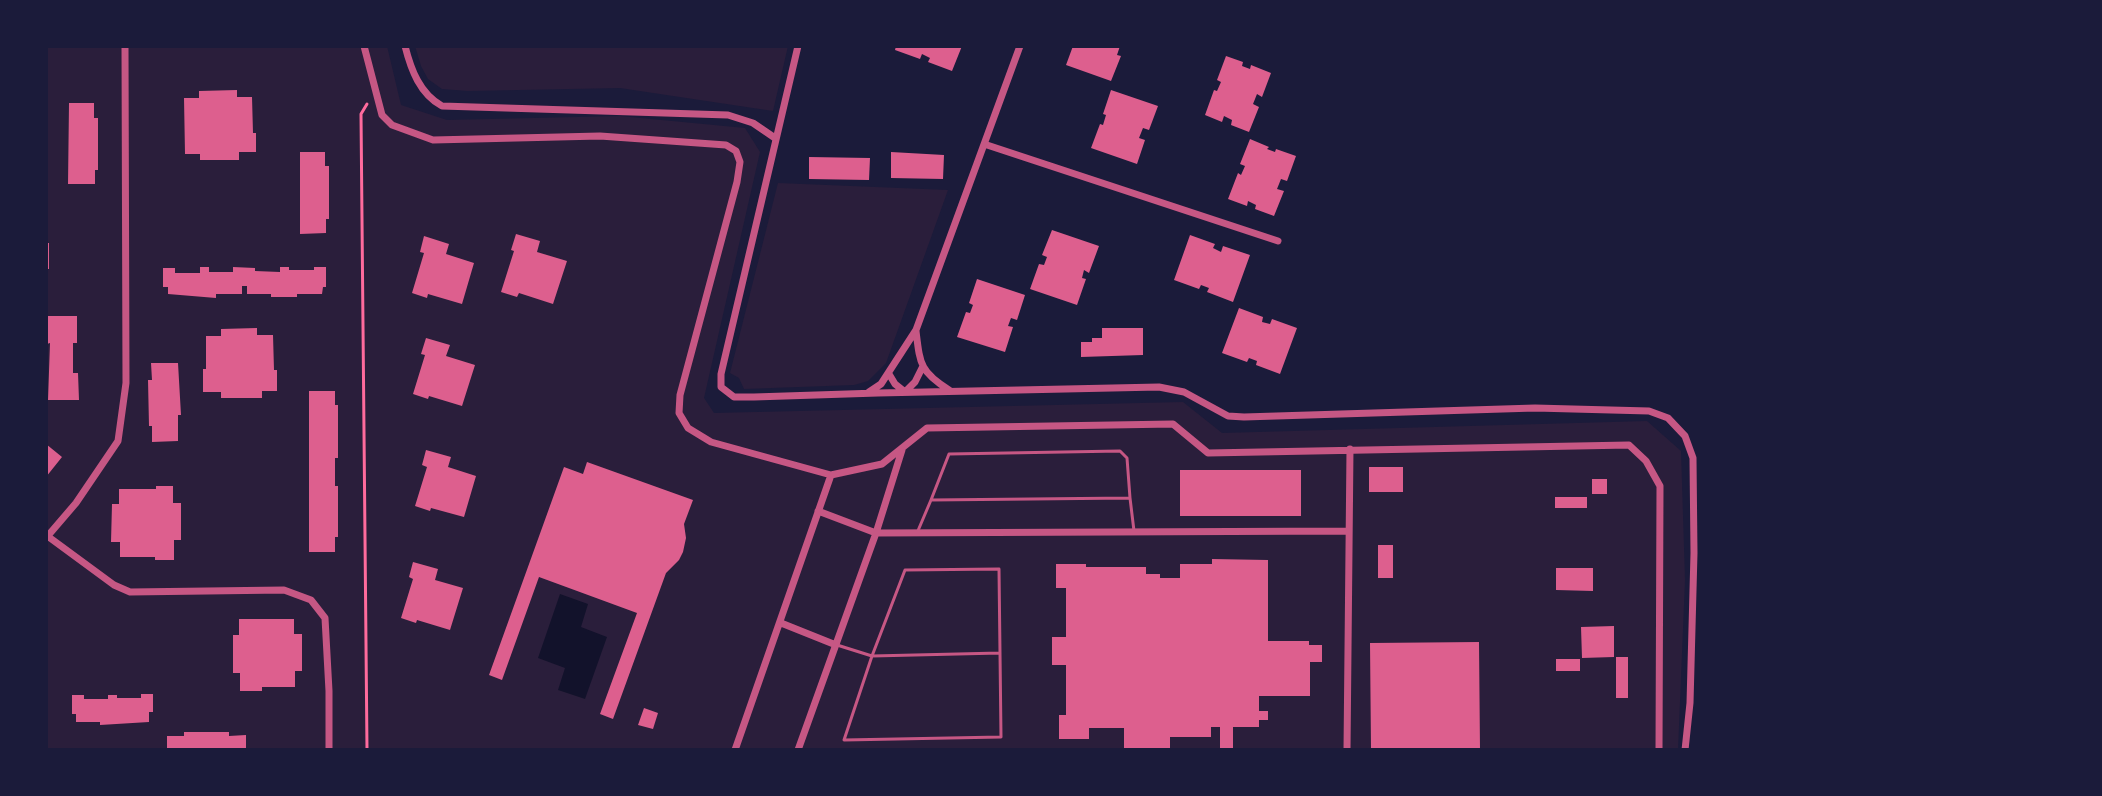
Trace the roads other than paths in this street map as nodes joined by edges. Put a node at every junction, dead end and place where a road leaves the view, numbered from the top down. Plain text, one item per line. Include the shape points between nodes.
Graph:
1 (125, 46) edge
2 (364, 46) edge
3 (405, 46) edge
4 (798, 46) edge
5 (1020, 46) edge
6 (775, 138) junction
7 (984, 144) junction
8 (1278, 241) dead end
9 (916, 330) junction
10 (922, 368) junction
11 (889, 374) junction
12 (951, 391) junction
13 (905, 392) junction
14 (866, 393) junction
15 (902, 448) junction
16 (1350, 449) junction
17 (831, 475) junction
18 (1130, 498) junction
19 (931, 500) junction
20 (818, 511) junction
21 (1349, 531) junction
22 (1134, 532) junction
23 (876, 533) junction
24 (917, 533) junction
25 (46, 536) edge
26 (781, 623) junction
27 (836, 645) junction
28 (1000, 653) junction
29 (872, 656) junction
30 (329, 750) edge
31 (735, 750) edge
32 (798, 750) edge
33 (1347, 750) edge
34 (1659, 750) edge
35 (1685, 750) edge

1 - 25 street via 126,383 118,441
2 - 17 street via 382,115 408,133 433,140 600,136 726,145 736,151 737,182 679,413 688,428 711,442
3 - 6 street via 430,99 442,106 728,115
4 - 6 street
5 - 7 street
6 - 14 street via 721,387 734,397
7 - 8 street
7 - 9 street
9 - 10 street
9 - 11 street
10 - 12 street
10 - 13 street
11 - 13 street
11 - 14 street
12 - 13 street
12 - 35 street via 1159,387 1184,392 1228,416 1244,417 1535,408 1649,411 1668,418 1685,436 1693,458
13 - 14 street
15 - 16 street via 927,428 1173,424 1208,453
15 - 17 street via 882,464
15 - 23 street
16 - 21 street
16 - 34 street via 1629,445 1646,461 1660,486
17 - 20 street
18 - 19 lane
18 - 19 lane via 1127,458 1120,451 949,454
18 - 22 lane
19 - 24 lane
20 - 23 street
20 - 26 street
21 - 22 street
21 - 33 street
22 - 24 street
23 - 24 street
23 - 27 street
25 - 30 street via 130,592 284,590 311,600 325,618
26 - 27 street
26 - 31 street
27 - 29 lane
27 - 32 street
28 - 29 lane
28 - 29 lane via 999,569 914,569 905,570
28 - 29 lane via 1001,737 844,740

